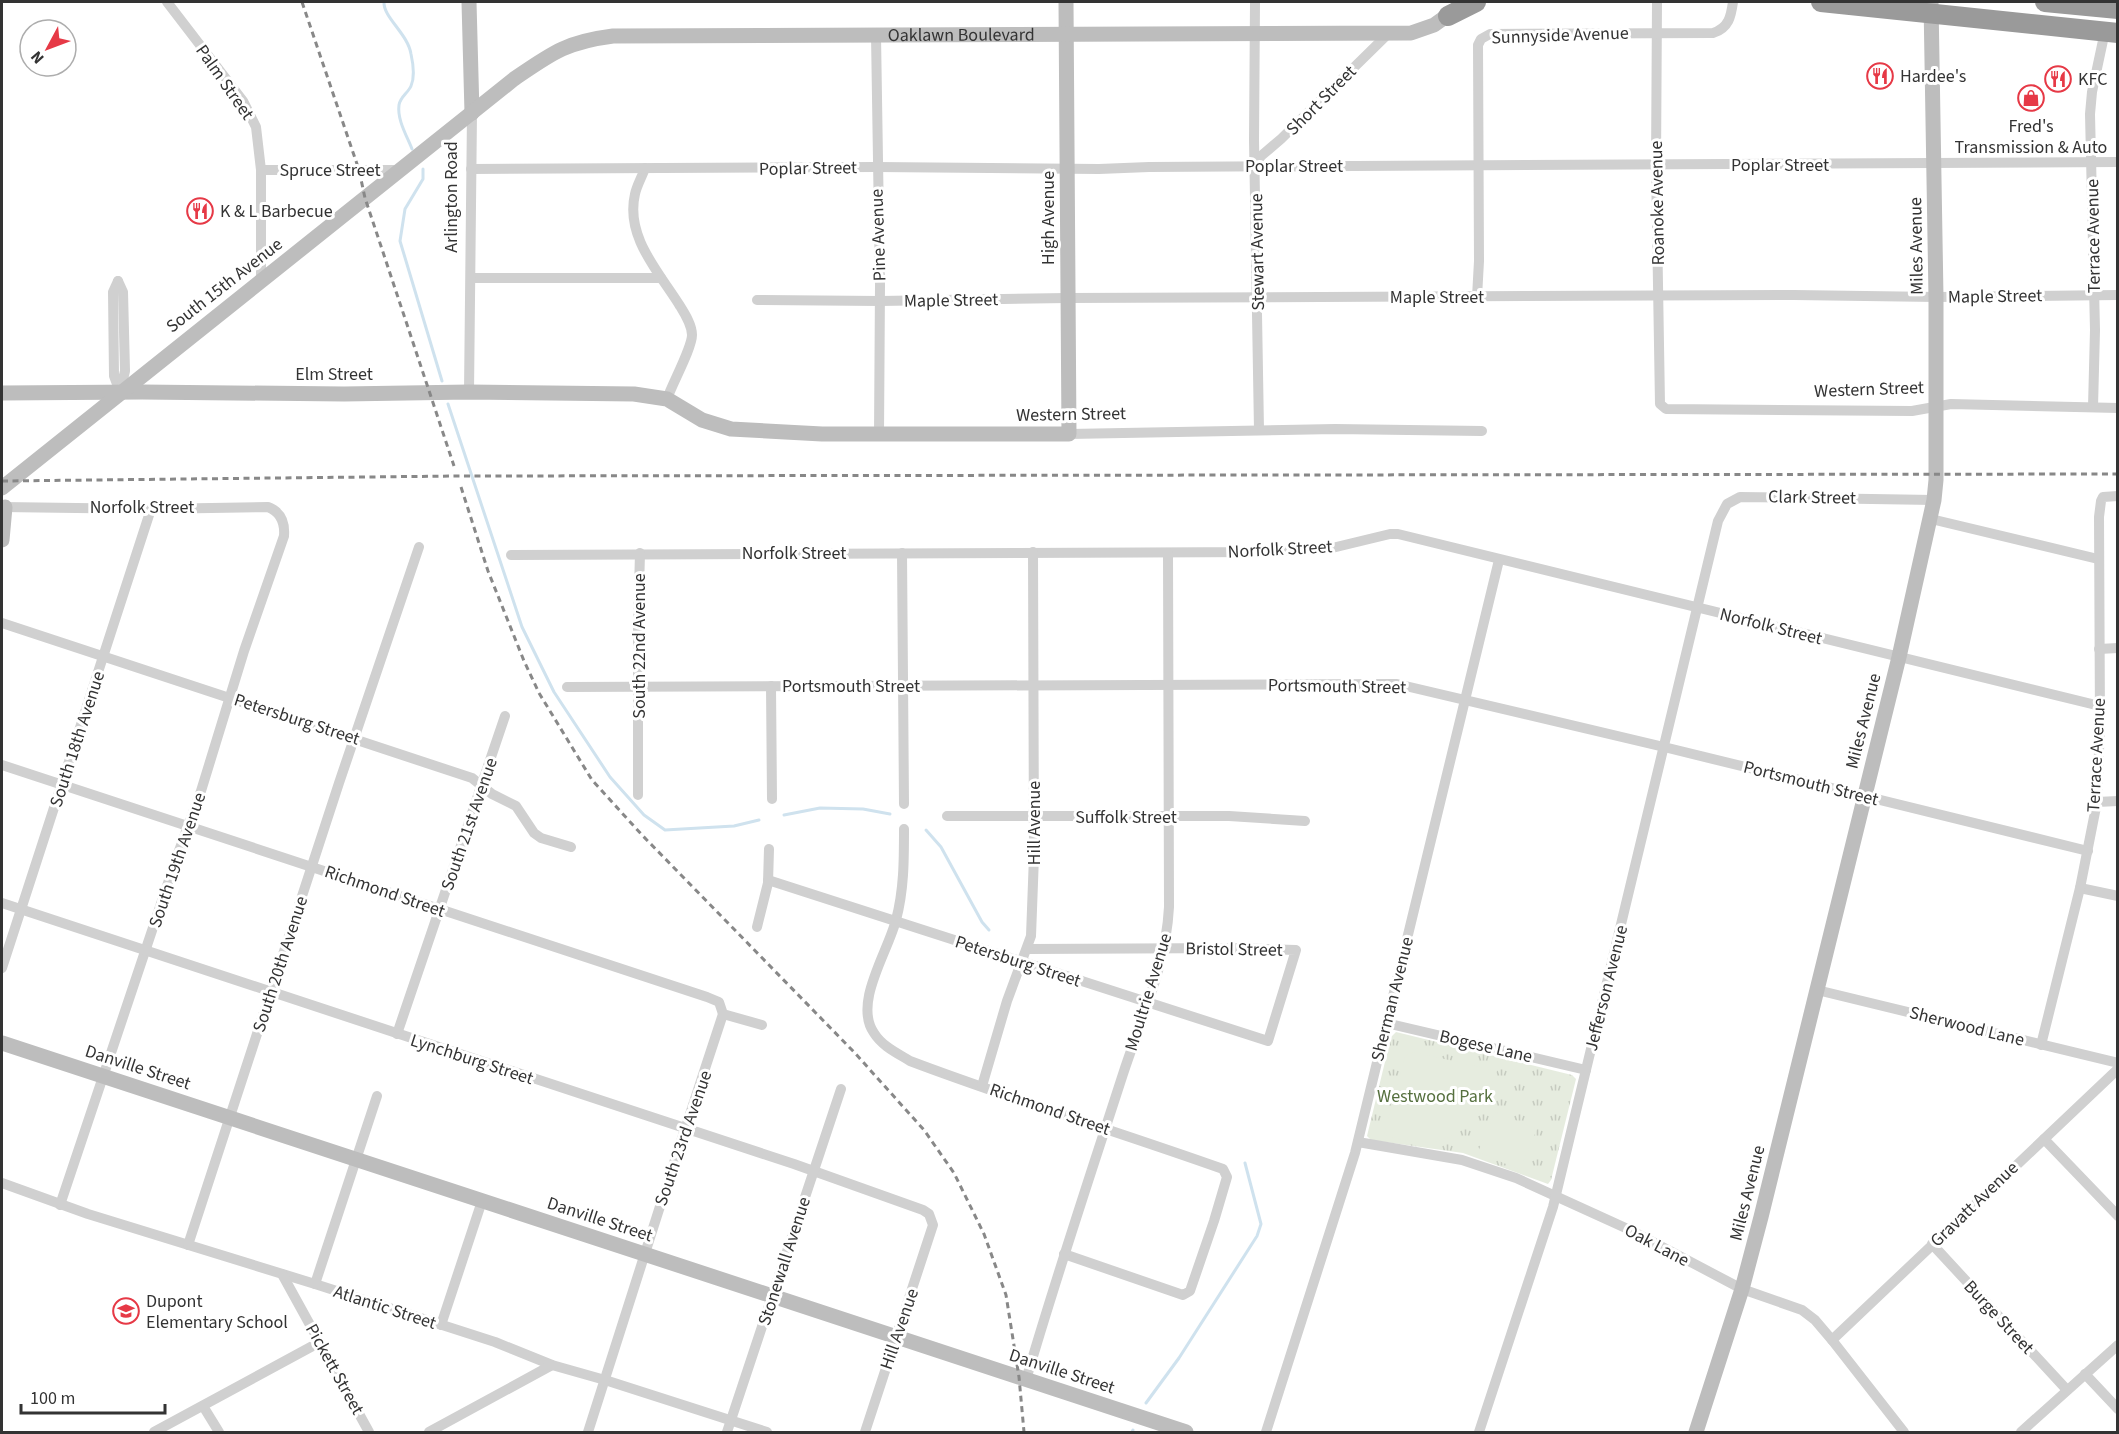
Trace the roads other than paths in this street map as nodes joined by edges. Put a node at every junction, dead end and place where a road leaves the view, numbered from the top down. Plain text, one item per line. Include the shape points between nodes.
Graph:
1 (167, 2) edge
2 (469, 2) edge
3 (1066, 2) edge
4 (1256, 2) edge
5 (1463, 2) edge
6 (1476, 2) edge
7 (1657, 2) edge
8 (1733, 2) edge
9 (1821, 2) edge
10 (2045, 2) edge
11 (2113, 6) edge
12 (1931, 7) edge
13 (1448, 16) junction
14 (2111, 32) edge
15 (1389, 33) junction
16 (1656, 33) junction
17 (1255, 34) junction
18 (876, 35) junction
19 (1066, 35) junction
20 (472, 113) junction
21 (2091, 162) junction
22 (2118, 162) edge
23 (1935, 164) junction
24 (1656, 165) junction
25 (1255, 166) junction
26 (1479, 166) junction
27 (877, 167) junction
28 (645, 168) junction
29 (471, 169) junction
30 (1067, 169) junction
31 (261, 170) junction
32 (399, 170) junction
33 (471, 278) junction
34 (661, 278) junction
35 (261, 280) junction
36 (2094, 294) junction
37 (2118, 295) edge
38 (1659, 296) junction
39 (1258, 297) junction
40 (1477, 297) junction
41 (1936, 297) junction
42 (1067, 298) junction
43 (757, 300) dead end
44 (880, 301) junction
45 (120, 392) junction
46 (469, 392) junction
47 (2, 393) edge
48 (667, 399) junction
49 (1660, 404) joint
50 (1936, 406) junction
51 (2093, 407) junction
52 (2118, 408) edge
53 (1259, 430) junction
54 (1482, 431) dead end
55 (879, 434) junction
56 (1069, 434) junction
57 (3, 486) edge
58 (2118, 496) edge
59 (1934, 500) junction
60 (3, 507) edge
61 (151, 509) junction
62 (279, 515) joint
63 (1931, 519) junction
64 (1714, 538) joint
65 (2, 540) edge
66 (420, 547) dead end
67 (1033, 552) junction
68 (640, 553) junction
69 (902, 553) junction
70 (1168, 553) junction
71 (511, 555) dead end
72 (2098, 559) junction
73 (1499, 560) junction
74 (1699, 609) junction
75 (2, 624) edge
76 (2118, 648) edge
77 (2099, 649) junction
78 (104, 657) junction
79 (1899, 657) junction
80 (1169, 684) junction
81 (1034, 685) junction
82 (771, 686) junction
83 (903, 686) junction
84 (567, 687) dead end
85 (638, 687) junction
86 (230, 697) junction
87 (1465, 699) junction
88 (2100, 706) junction
89 (506, 716) dead end
90 (355, 739) junction
91 (1664, 747) junction
92 (2, 765) edge
93 (62, 784) junction
94 (482, 785) junction
95 (638, 795) dead end
96 (1864, 796) junction
97 (772, 800) dead end
98 (2118, 801) edge
99 (2097, 802) junction
100 (904, 804) dead end
101 (947, 816) dead end
102 (1168, 816) junction
103 (1034, 817) junction
104 (1305, 821) dead end
105 (188, 825) junction
106 (904, 829) dead end
107 (571, 847) dead end
108 (769, 849) dead end
109 (2088, 851) junction
110 (312, 867) junction
111 (768, 880) junction
112 (2080, 888) junction
113 (2118, 896) edge
114 (2, 903) edge
115 (21, 909) junction
116 (439, 910) junction
117 (896, 921) junction
118 (757, 927) dead end
119 (1165, 948) junction
120 (1028, 949) junction
121 (147, 951) junction
122 (1023, 962) junction
123 (2, 968) edge
124 (1817, 990) junction
125 (272, 992) junction
126 (1148, 1002) junction
127 (723, 1014) junction
128 (1386, 1023) junction
129 (762, 1025) dead end
130 (397, 1034) junction
131 (1268, 1041) joint
132 (2, 1043) edge
133 (2041, 1045) junction
134 (2118, 1063) edge
135 (2118, 1069) edge
136 (1586, 1070) junction
137 (104, 1077) junction
138 (982, 1086) junction
139 (841, 1089) dead end
140 (377, 1096) dead end
141 (230, 1118) junction
142 (1106, 1128) junction
143 (685, 1129) junction
144 (2044, 1139) junction
145 (1358, 1142) junction
146 (357, 1160) junction
147 (812, 1172) junction
148 (2, 1183) edge
149 (1555, 1194) junction
150 (482, 1201) junction
151 (60, 1204) junction
152 (2118, 1216) edge
153 (933, 1225) joint
154 (188, 1245) junction
155 (1932, 1245) junction
156 (645, 1254) junction
157 (1064, 1254) junction
158 (282, 1274) junction
159 (315, 1284) junction
160 (1742, 1289) junction
161 (773, 1297) junction
162 (441, 1325) junction
163 (897, 1337) junction
164 (1832, 1340) junction
165 (320, 1342) junction
166 (2118, 1344) edge
167 (552, 1365) junction
168 (2085, 1374) junction
169 (605, 1380) junction
170 (1026, 1380) junction
171 (2067, 1390) junction
172 (203, 1406) junction
173 (2118, 1409) edge
174 (731, 1421) junction
175 (154, 1432) edge
176 (219, 1432) edge
177 (369, 1432) edge
178 (429, 1432) edge
179 (588, 1432) edge
180 (727, 1432) edge
181 (767, 1432) edge
182 (865, 1432) edge
183 (1186, 1432) edge
184 (1266, 1432) edge
185 (1479, 1432) edge
186 (1696, 1432) edge
187 (1904, 1432) edge
188 (2021, 1432) edge

1 - 31 street, Palm Street via 250,114 259,138
2 - 20 street, Arlington Road
3 - 19 street, High Avenue
4 - 17 street, Stewart Avenue
5 - 13 street, Oaklawn Boulevard
6 - 13 highway
7 - 16 street, Roanoke Avenue
8 - 16 street, Sunnyside Avenue via 1729,21 1720,31
9 - 12 highway
10 - 11 highway
12 - 14 highway
12 - 23 street, Miles Avenue
13 - 15 street, Oaklawn Boulevard via 1422,30
14 - 21 street, Terrace Avenue via 2092,92
15 - 17 street, Oaklawn Boulevard
15 - 25 street, Short Street
16 - 24 street, Roanoke Avenue
16 - 26 street, Sunnyside Avenue via 1485,35 1478,45
17 - 19 street, Oaklawn Boulevard
17 - 25 street, Stewart Avenue
18 - 19 street, Oaklawn Boulevard
18 - 20 street, Oaklawn Boulevard via 592,39 572,43 551,54
18 - 27 street, Pine Avenue
19 - 30 street, High Avenue
20 - 29 street, Arlington Road
20 - 32 street, South 15th Avenue
21 - 22 street, Poplar Street
21 - 23 street, Poplar Street
21 - 36 street, Terrace Avenue
23 - 24 street, Poplar Street
23 - 41 street, Miles Avenue
24 - 26 street, Poplar Street
24 - 38 street, Roanoke Avenue
25 - 26 street, Poplar Street
25 - 30 street, Poplar Street
25 - 39 street, Stewart Avenue
26 - 40 street, Sunnyside Avenue
27 - 28 street, Poplar Street
27 - 30 street, Poplar Street
27 - 44 street, Pine Avenue
28 - 29 street, Poplar Street
28 - 34 street via 633,202 635,229
29 - 33 street, Arlington Road
30 - 42 street, High Avenue
31 - 32 street, Spruce Street
31 - 35 street, Palm Street
32 - 35 street, South 15th Avenue
33 - 34 street
33 - 46 street, Arlington Road
34 - 48 street via 683,311 692,336
35 - 45 street, South 15th Avenue
36 - 37 street, Maple Street
36 - 41 street, Maple Street
36 - 51 street, Terrace Avenue
38 - 40 street, Maple Street
38 - 41 street, Maple Street
38 - 49 street, Roanoke Avenue
39 - 40 street, Maple Street
39 - 42 street, Maple Street
39 - 53 street, Stewart Avenue
41 - 50 street, Miles Avenue
42 - 44 street, Maple Street
42 - 56 street, High Avenue
43 - 44 street, Maple Street
44 - 55 street, Pine Avenue
45 - 45 street via 125,371 123,292 118,281 113,292 114,376
45 - 46 street, Elm Street
45 - 47 street, Elm Street
45 - 57 street, South 15th Avenue
46 - 48 street, Elm Street via 634,394
48 - 55 street, Western Street via 702,420 731,429
49 - 50 street, Western Street via 1666,409 1780,411 1912,411
50 - 51 street, Western Street
50 - 59 street, Miles Avenue
51 - 52 street, Western Street
53 - 54 street, Western Street
53 - 56 street, Western Street
55 - 56 street, Western Street
57 - 60 street
58 - 72 street, Terrace Avenue via 2103,497 2101,501
59 - 63 street, Miles Avenue
59 - 64 street, Clark Street via 1740,497 1727,504
60 - 61 street, Norfolk Street
60 - 65 street via 6,519
61 - 62 street, Norfolk Street via 268,507
61 - 78 street, South 18th Avenue
62 - 86 street, South 19th Avenue via 284,536
63 - 72 street
63 - 79 street, Miles Avenue
64 - 74 street, Jefferson Avenue
66 - 90 street, South 20th Avenue
67 - 69 street, Norfolk Street
67 - 70 street, Norfolk Street
67 - 81 street, Hill Avenue
68 - 69 street, Norfolk Street
68 - 71 street, Norfolk Street
68 - 85 street, South 22nd Avenue
69 - 83 street
70 - 73 street, Norfolk Street via 1307,551 1398,534
70 - 80 street, Moultrie Avenue
72 - 77 street, Terrace Avenue
73 - 74 street, Norfolk Street
73 - 87 street, Sherman Avenue
74 - 79 street, Norfolk Street
74 - 91 street, Jefferson Avenue
75 - 78 street, Petersburg Street
76 - 77 street
77 - 88 street, Terrace Avenue
78 - 86 street, Petersburg Street
78 - 93 street, South 18th Avenue
79 - 88 street, Norfolk Street
79 - 96 street, Miles Avenue
80 - 81 street, Portsmouth Street
80 - 87 street, Portsmouth Street via 1388,684
80 - 102 street, Moultrie Avenue
81 - 83 street, Portsmouth Street
81 - 103 street, Hill Avenue
82 - 83 street, Portsmouth Street
82 - 85 street, Portsmouth Street
82 - 97 street
83 - 100 street
84 - 85 street, Portsmouth Street
85 - 95 street, South 22nd Avenue
86 - 90 street, Petersburg Street
86 - 105 street, South 19th Avenue
87 - 91 street, Portsmouth Street
87 - 128 street, Sherman Avenue
88 - 99 street, Terrace Avenue
89 - 94 street, South 21st Avenue
90 - 94 street, Petersburg Street via 472,778
90 - 110 street, South 20th Avenue
91 - 96 street, Portsmouth Street
91 - 136 street, Jefferson Avenue
92 - 93 street, Richmond Street
93 - 105 street, Richmond Street
93 - 115 street, South 18th Avenue
94 - 107 street, Petersburg Street via 516,806 541,838
94 - 116 street, South 21st Avenue
96 - 109 street, Portsmouth Street
96 - 124 street, Miles Avenue
98 - 99 street
99 - 109 street, Terrace Avenue
101 - 103 street, Suffolk Street
102 - 103 street, Suffolk Street
102 - 104 street, Suffolk Street
102 - 119 street, Moultrie Avenue via 1169,907
103 - 120 street, Hill Avenue
105 - 110 street, Richmond Street
105 - 121 street, South 19th Avenue
106 - 117 street via 903,887
108 - 111 street
109 - 112 street, Terrace Avenue
110 - 116 street, Richmond Street
110 - 125 street, South 20th Avenue
111 - 117 street, Petersburg Street
111 - 118 street
112 - 113 street
112 - 133 street, Terrace Avenue
114 - 115 street, Lynchburg Street
115 - 121 street, Lynchburg Street
115 - 123 street, South 18th Avenue
116 - 127 street, Richmond Street via 707,997 719,1002
116 - 130 street, South 21st Avenue
117 - 122 street, Petersburg Street
117 - 138 street, Richmond Street via 867,1001 868,1023 878,1038 910,1060
119 - 120 street, Bristol Street
119 - 126 street, Moultrie Avenue
119 - 131 street, Bristol Street via 1296,950
120 - 122 street, Hill Avenue
121 - 125 street, Lynchburg Street
121 - 137 street, South 19th Avenue
122 - 126 street, Petersburg Street
122 - 138 street, Hill Avenue
124 - 133 street, Sherwood Lane
124 - 160 street, Miles Avenue
125 - 130 street, Lynchburg Street
125 - 141 street, South 20th Avenue
126 - 131 street, Petersburg Street
126 - 142 street, Moultrie Avenue
127 - 129 street, Richmond Street
127 - 143 street, South 23rd Avenue
128 - 136 street, Bogese Lane
128 - 145 street, Sherman Avenue
130 - 143 street, Lynchburg Street
132 - 137 street, Danville Street
133 - 134 street, Sherwood Lane
135 - 144 street, Gravatt Avenue
136 - 149 street, Jefferson Avenue
137 - 141 street, Danville Street
137 - 151 street, South 19th Avenue
138 - 142 street, Richmond Street
139 - 147 street, Stonewall Avenue
140 - 146 street
141 - 146 street, Danville Street
141 - 154 street, South 20th Avenue
142 - 157 street, Moultrie Avenue
142 - 157 street, Richmond Street via 1223,1169 1227,1177 1214,1221 1190,1291 1183,1295
143 - 147 street, Lynchburg Street
143 - 156 street, South 23rd Avenue
144 - 152 street
144 - 155 street, Gravatt Avenue
145 - 149 street, Oak Lane via 1462,1160
145 - 184 street, Sherman Avenue
146 - 150 street, Danville Street
146 - 159 street
147 - 153 street, Lynchburg Street via 923,1210
147 - 161 street, Stonewall Avenue
148 - 151 street, Atlantic Street
149 - 160 street, Oak Lane
149 - 185 street, Jefferson Avenue
150 - 156 street, Danville Street
150 - 162 street
151 - 154 street, Atlantic Street
153 - 163 street, Hill Avenue
154 - 158 street, Atlantic Street
155 - 164 street, Gravatt Avenue
155 - 171 street, Burge Street
156 - 161 street, Danville Street
156 - 169 street, South 23rd Avenue
157 - 170 street, Moultrie Avenue
158 - 159 street, Atlantic Street
158 - 165 street, Pickett Street
159 - 162 street, Atlantic Street
160 - 164 street, Oak Lane via 1802,1310
160 - 186 street, Miles Avenue
161 - 163 street, Danville Street
161 - 174 street, Stonewall Avenue
162 - 167 street, Atlantic Street
163 - 170 street, Danville Street
163 - 182 street, Hill Avenue
164 - 187 street, Oak Lane
165 - 172 street
165 - 177 street, Pickett Street
166 - 168 street
167 - 169 street, Atlantic Street
167 - 178 street
168 - 171 street
168 - 173 street
169 - 174 street, Atlantic Street
169 - 179 street, South 23rd Avenue
170 - 183 street, Danville Street
171 - 188 street
172 - 175 street
172 - 176 street
174 - 180 street, Stonewall Avenue
174 - 181 street, Atlantic Street

